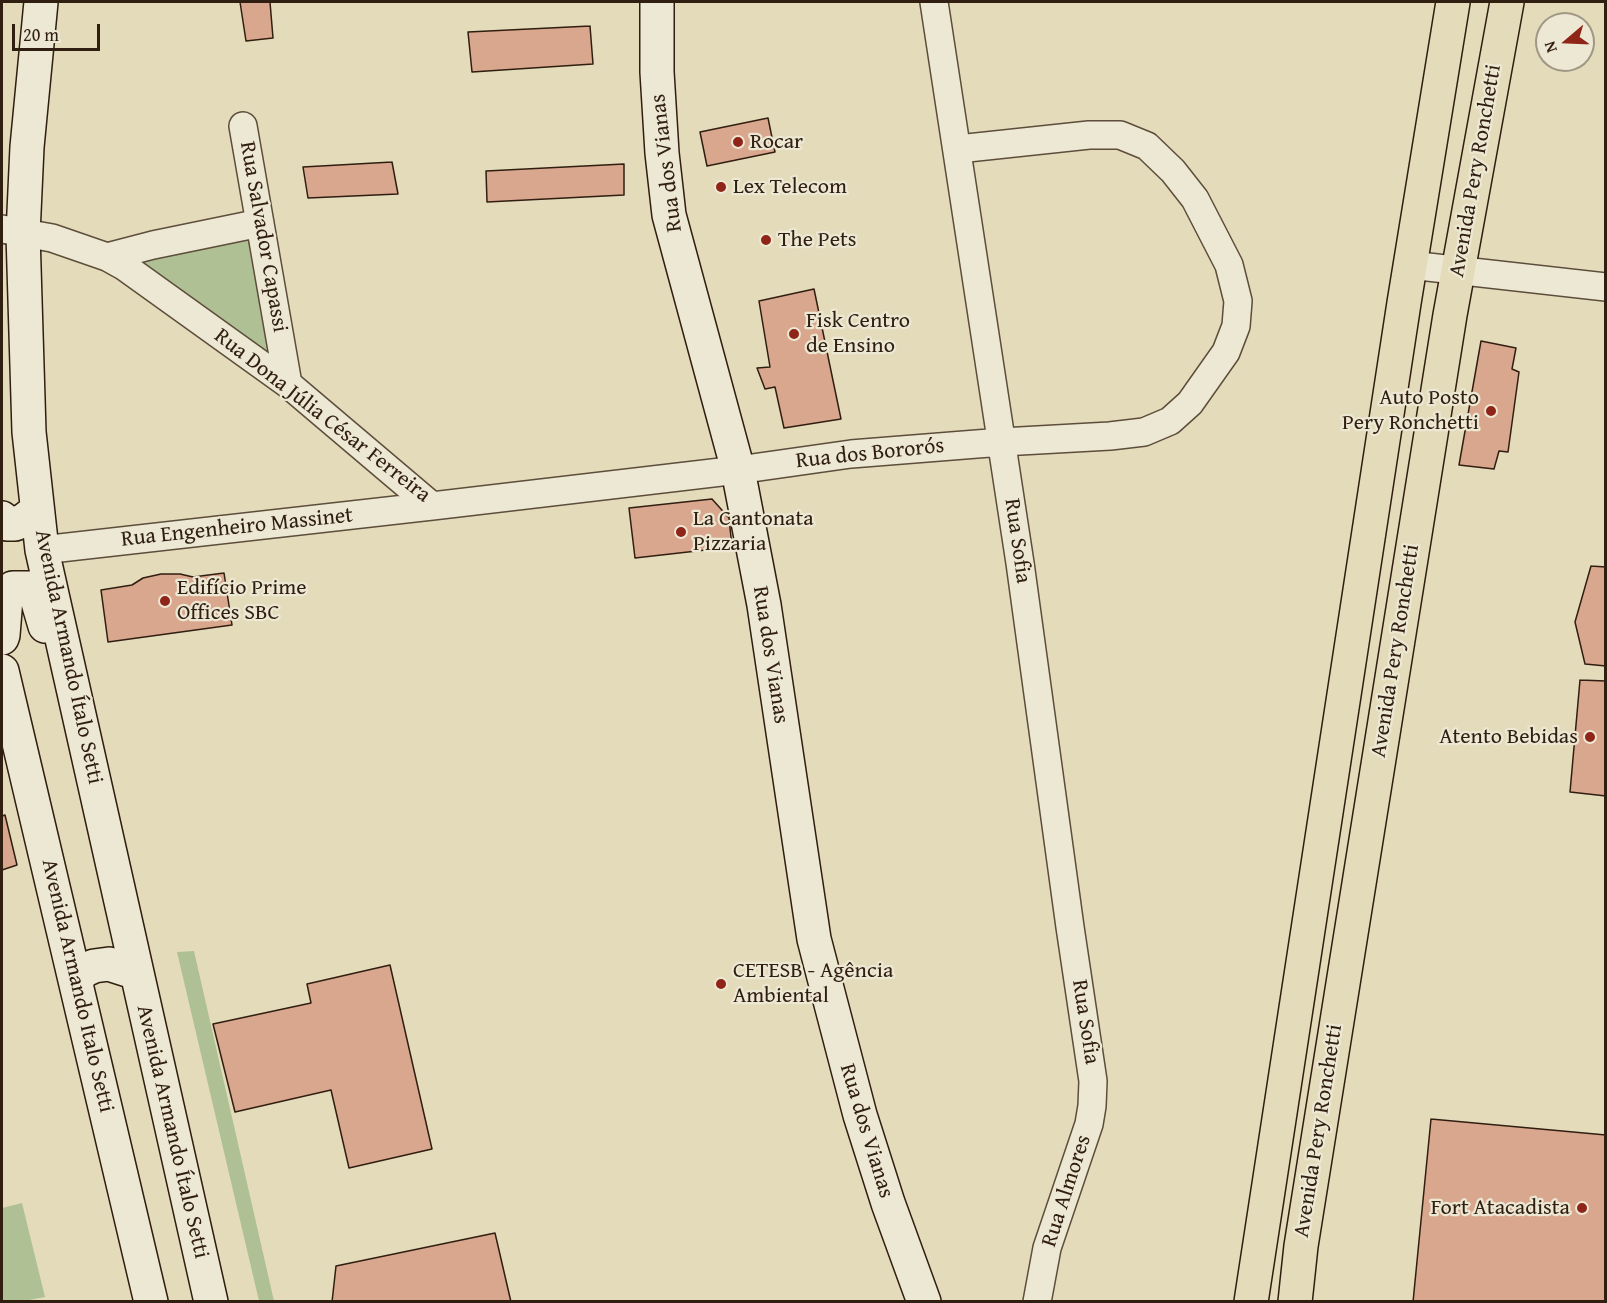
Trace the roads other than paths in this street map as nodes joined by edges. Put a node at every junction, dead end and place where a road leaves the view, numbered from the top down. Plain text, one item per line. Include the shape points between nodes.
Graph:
1 (23, 2) edge
2 (41, 2) edge
3 (657, 2) edge
4 (934, 2) edge
5 (1453, 2) edge
6 (1508, 2) edge
7 (243, 126) dead end
8 (27, 147) junction
9 (958, 148) junction
10 (261, 223) junction
11 (12, 232) edge
12 (107, 256) junction
13 (1410, 265) junction
14 (1458, 272) junction
15 (1605, 287) edge
16 (288, 384) junction
17 (1002, 442) junction
18 (738, 470) junction
19 (432, 506) junction
20 (37, 510) junction
21 (2, 518) edge
22 (42, 550) junction
23 (2, 638) edge
24 (2, 671) edge
25 (72, 681) junction
26 (136, 973) junction
27 (76, 981) junction
28 (1093, 1081) joint
29 (151, 1302) edge
30 (211, 1302) edge
31 (924, 1302) edge
32 (1037, 1302) edge
33 (1251, 1302) edge
34 (1295, 1302) edge

1 - 8 main road via 10,105
2 - 8 main road, Avenida Armando Ítalo Setti
3 - 18 main road, Rua dos Vianas via 658,84 669,215
4 - 9 street, Rua Sofia
5 - 13 main road, Avenida Pery Ronchetti
6 - 14 main road, Avenida Pery Ronchetti
7 - 10 street, Rua Salvador Capassi
8 - 11 main road, Avenida Armando Ítalo Setti
9 - 17 street, Rua Sofia
9 - 17 street, Rua dos Bororós via 1089,135 1120,135 1147,146 1195,199 1229,265 1238,301 1236,326 1226,352 1190,403 1170,421 1144,432
10 - 12 street
10 - 16 street, Rua Salvador Capassi
11 - 12 street, Rua Dona Júlia César Ferreira via 52,238
11 - 20 main road, Avenida Armando Ítalo Setti
12 - 16 street, Rua Dona Júlia César Ferreira
13 - 14 street
13 - 33 main road, Avenida Pery Ronchetti
14 - 15 street
14 - 34 main road, Avenida Pery Ronchetti
16 - 19 street, Rua Dona Júlia César Ferreira
17 - 18 street, Rua dos Bororós via 851,454
17 - 28 street, Rua Sofia
18 - 19 street, Rua Dona Júlia César Ferreira
18 - 31 main road, Rua dos Vianas via 764,605 814,939 860,1115
19 - 22 street, Rua Engenheiro Massinet
20 - 21 main road via 15,524 7,524
20 - 22 main road, Avenida Armando Ítalo Setti
22 - 25 main road, Avenida Armando Ítalo Setti
23 - 25 main road via 6,598 13,588 30,588 40,604 54,667
24 - 27 main road, Avenida Armando Italo Setti
25 - 26 main road, Avenida Armando Ítalo Setti
26 - 27 main road via 109,964 84,971
26 - 30 main road, Avenida Armando Ítalo Setti
27 - 29 main road, Avenida Armando Italo Setti
28 - 32 street, Rua Almores via 1089,1125 1047,1248

